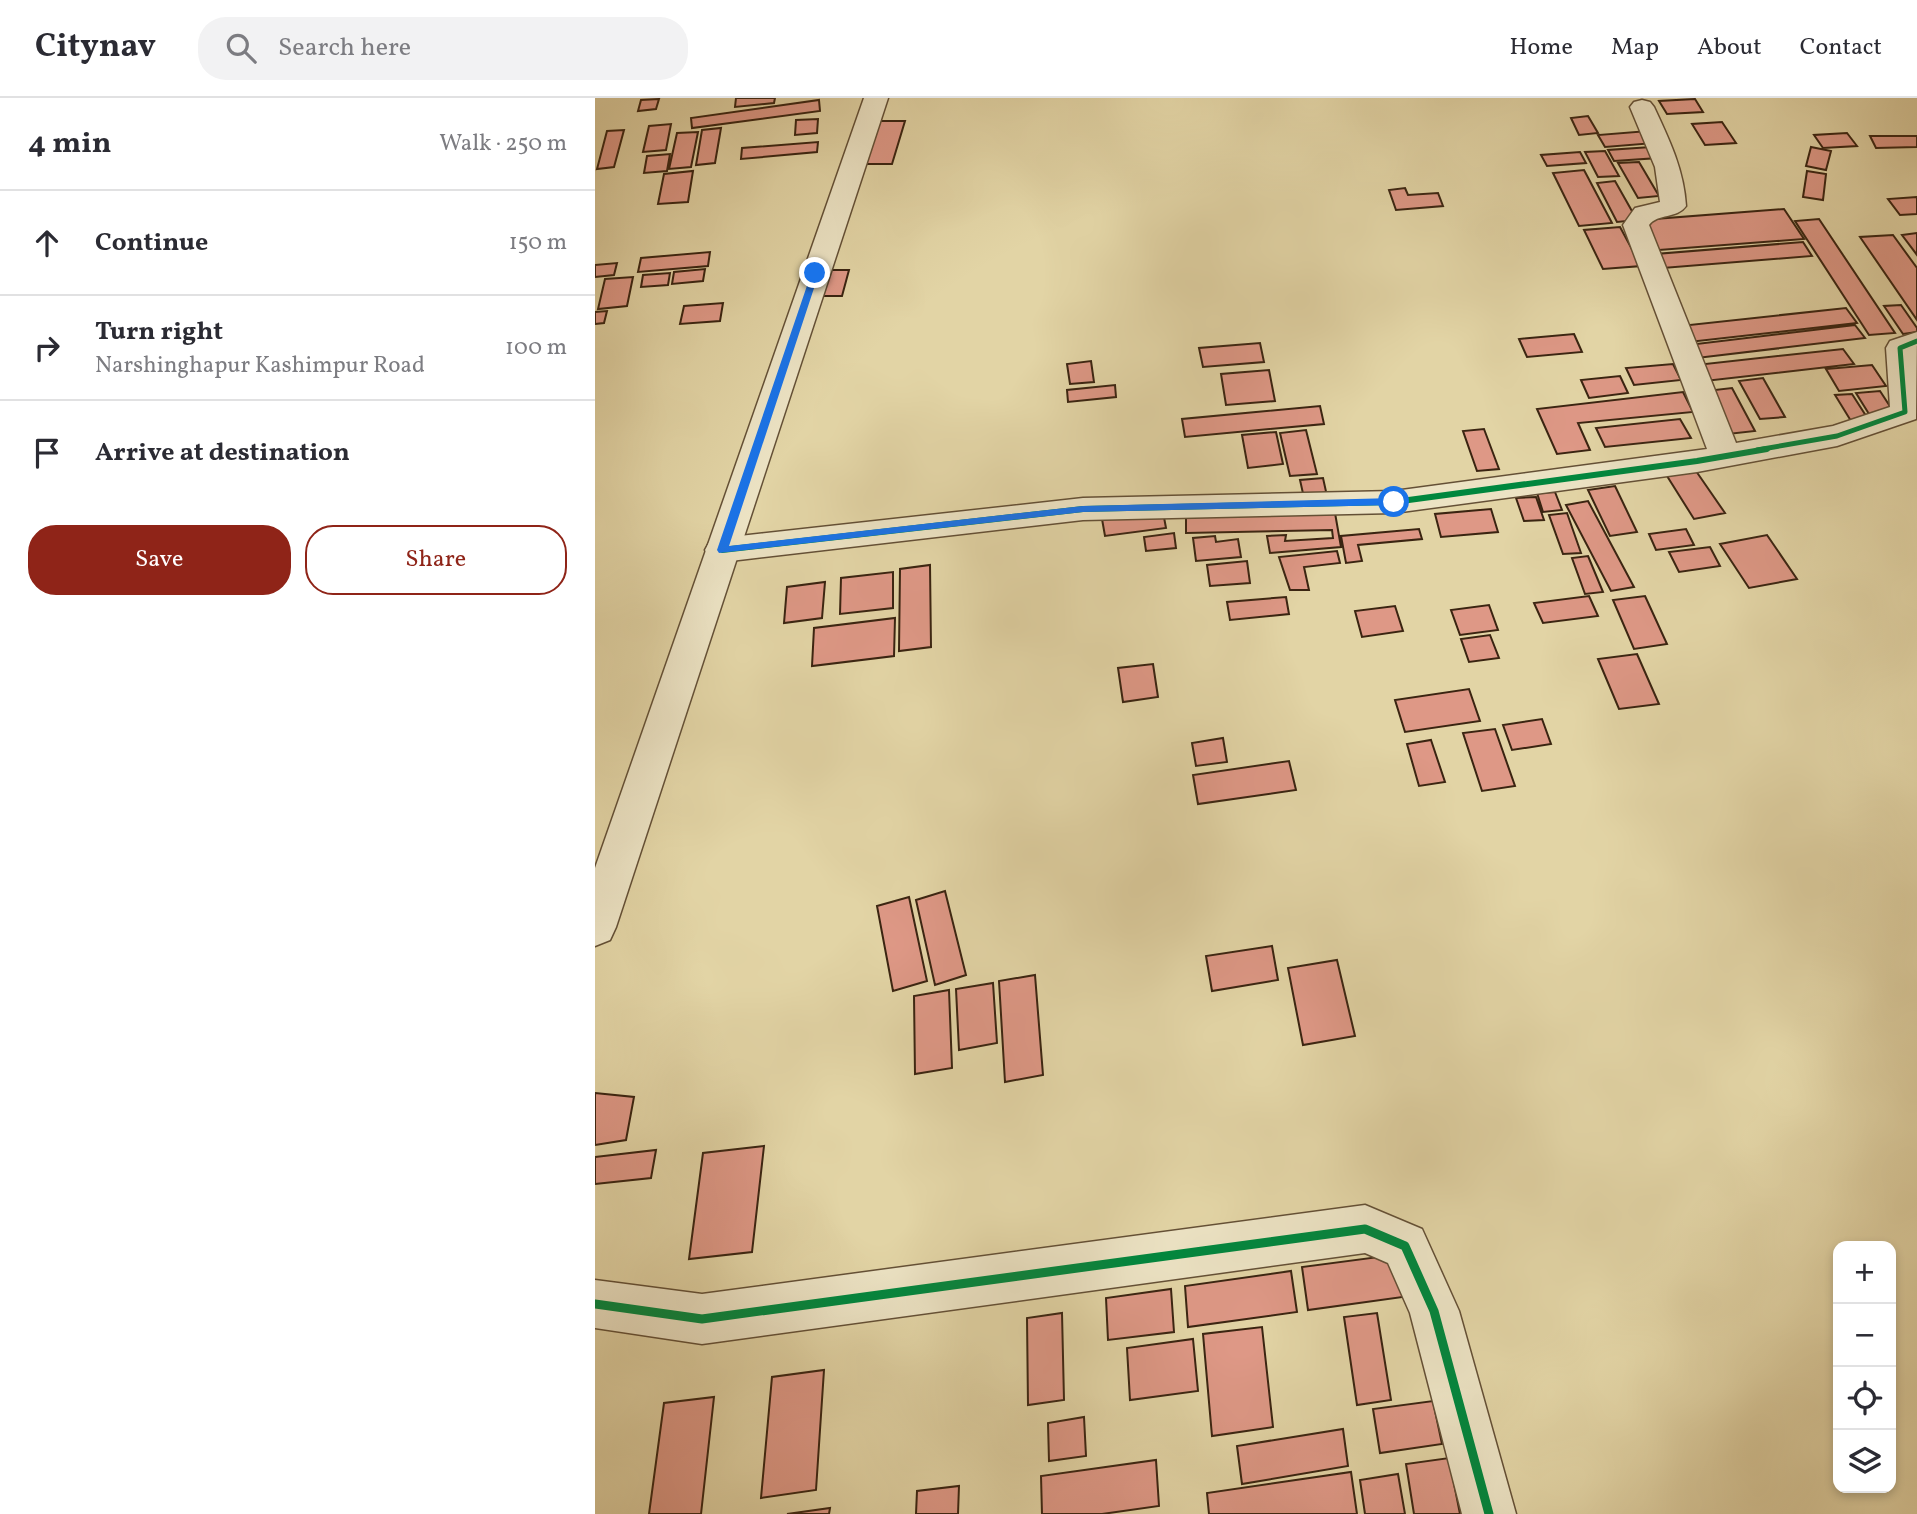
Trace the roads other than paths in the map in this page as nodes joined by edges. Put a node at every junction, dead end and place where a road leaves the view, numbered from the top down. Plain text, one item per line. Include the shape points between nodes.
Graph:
1 (876, 98) edge
2 (1641, 107) dead end
3 (1917, 341) edge
4 (1725, 456) junction
5 (722, 550) junction
6 (595, 927) edge
7 (595, 1304) edge
8 (1489, 1514) edge

1 - 5 street
2 - 4 street via 1661,148 1673,206 1644,214 1636,225
3 - 4 street via 1900,348 1905,412 1837,436
4 - 5 street via 1394,502 1083,509
5 - 6 street
7 - 8 street via 702,1319 1365,1229 1405,1246 1434,1311

